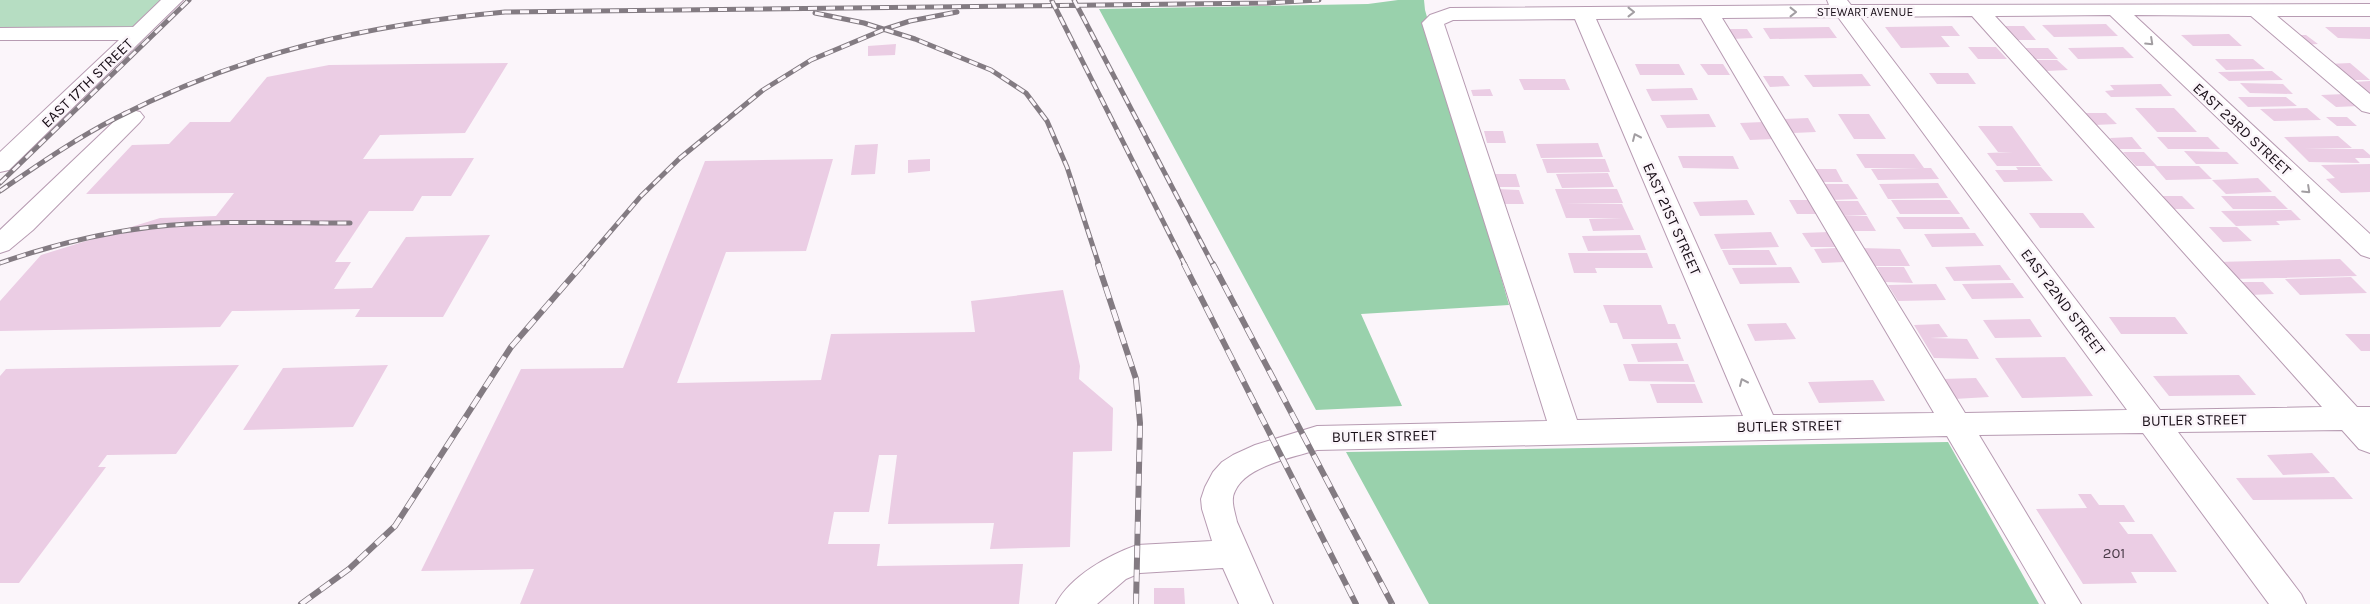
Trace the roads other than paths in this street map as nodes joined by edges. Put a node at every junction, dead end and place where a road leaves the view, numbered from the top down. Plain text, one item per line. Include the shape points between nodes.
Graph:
1 (173, 0) edge
2 (1841, 6) edge
3 (2115, 9) junction
4 (2257, 10) junction
5 (2370, 10) edge
6 (1979, 11) junction
7 (1582, 12) junction
8 (1708, 12) junction
9 (139, 33) junction
10 (3, 37) edge
11 (2370, 106) edge
12 (132, 117) dead end
13 (0, 166) edge
14 (0, 244) edge
15 (2370, 249) edge
16 (2360, 418) edge
17 (2152, 421) junction
18 (1957, 424) junction
19 (1763, 427) junction
20 (1566, 432) junction
21 (2370, 441) edge
22 (1233, 554) junction
23 (1073, 604) edge
24 (1256, 604) edge
25 (2064, 604) edge
26 (2289, 604) edge

1 - 9 street, EAST 17TH STREET
2 - 6 street, STEWART AVENUE
8 -> 2 street, STEWART AVENUE
2 - 17 street, EAST 22ND STREET
3 - 4 street, STEWART AVENUE
3 - 6 street, STEWART AVENUE
3 -> 15 street, EAST 23RD STREET
4 - 5 street, STEWART AVENUE
4 - 11 street
6 - 16 street
7 -> 8 street, STEWART AVENUE
19 -> 7 street, EAST 21ST STREET
7 - 20 street, STEWART AVENUE via 1450,14 1433,24
8 - 18 street
9 - 10 street
9 - 13 street, EAST 17TH STREET
12 - 14 street
16 - 17 street, BUTLER STREET
16 - 21 street
17 - 18 street, BUTLER STREET
17 - 26 street, EAST 22ND STREET
18 - 19 street, BUTLER STREET
18 - 25 street
19 - 20 street, BUTLER STREET
20 - 22 street, BUTLER STREET via 1317,438 1250,460 1221,484 1216,500
22 - 23 street via 1137,559 1114,569
22 - 24 street

